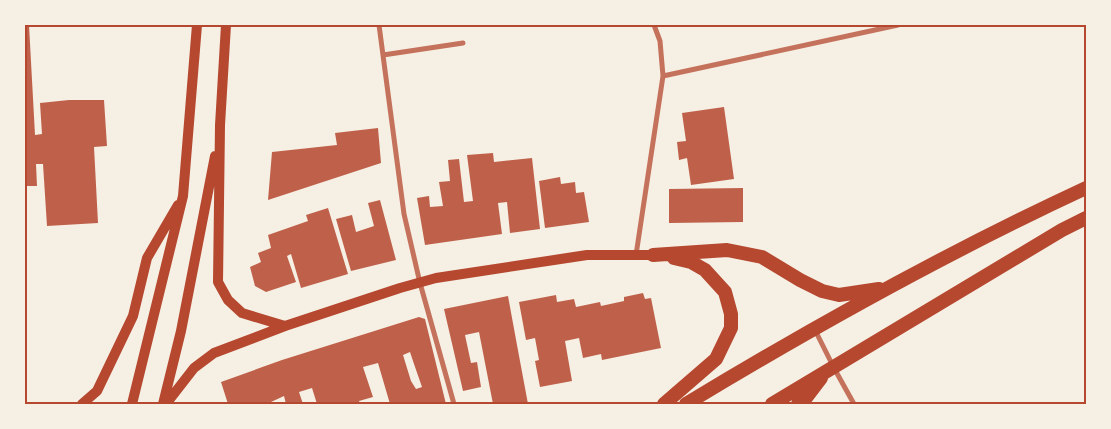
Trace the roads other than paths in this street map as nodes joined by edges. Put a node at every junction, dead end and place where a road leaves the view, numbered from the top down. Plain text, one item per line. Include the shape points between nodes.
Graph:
1 (197, 25) edge
2 (226, 25) edge
3 (379, 25) edge
4 (654, 25) edge
5 (898, 25) edge
6 (463, 43) dead end
7 (384, 55) junction
8 (663, 76) junction
9 (220, 126) junction
10 (1086, 188) edge
11 (183, 196) junction
12 (1086, 218) edge
13 (636, 255) junction
14 (658, 255) junction
15 (420, 283) junction
16 (887, 288) junction
17 (285, 326) junction
18 (815, 329) junction
19 (829, 371) junction
20 (82, 404) edge
21 (132, 404) edge
22 (165, 404) edge
23 (454, 404) edge
24 (664, 404) edge
25 (686, 404) edge
26 (772, 404) edge
27 (798, 404) edge
28 (854, 404) edge

1 - 11 main road
2 - 9 main road
3 - 7 street
4 - 8 street via 660,41
5 - 8 street
6 - 7 street
7 - 15 street via 404,214
8 - 13 street
9 - 17 main road via 218,282 228,300 242,313
9 - 22 main road
10 - 16 highway
11 - 20 main road via 147,258 133,316 97,391
11 - 21 main road
12 - 19 highway
13 - 14 main road
13 - 15 main road via 587,255
14 - 16 highway via 727,250 762,257 822,291 839,295
14 - 24 highway via 691,262 705,270 725,292 731,314 731,328 716,359
15 - 17 main road
15 - 23 street
16 - 18 highway
17 - 22 main road via 214,353 194,368
18 - 19 street
18 - 25 highway
19 - 26 highway
19 - 27 highway
19 - 28 street

